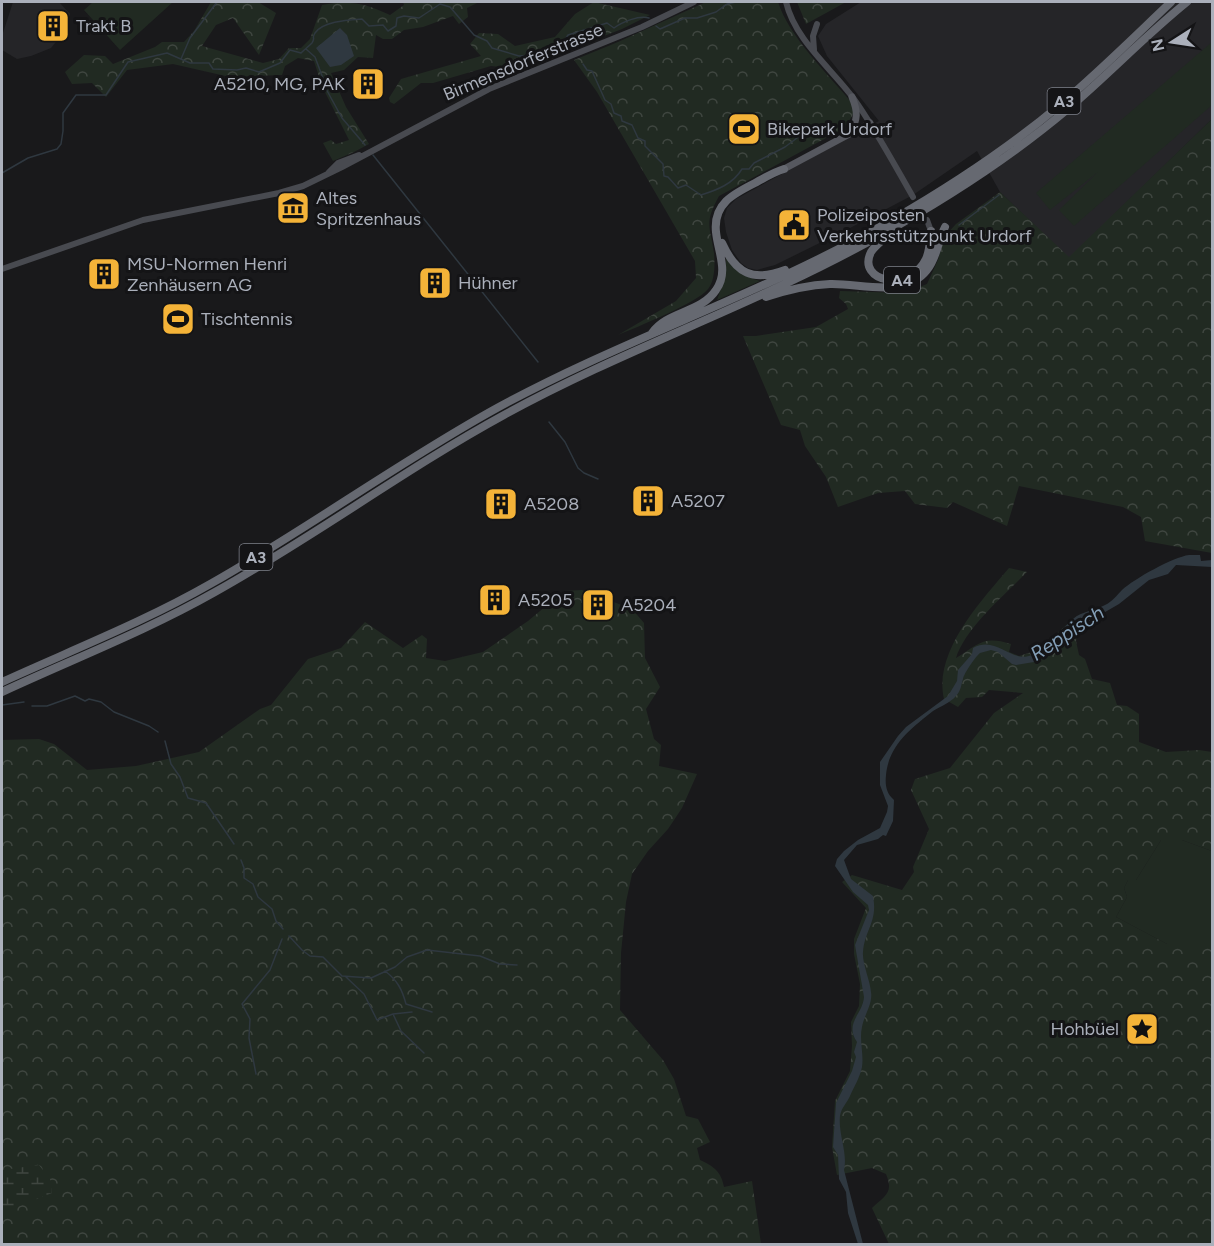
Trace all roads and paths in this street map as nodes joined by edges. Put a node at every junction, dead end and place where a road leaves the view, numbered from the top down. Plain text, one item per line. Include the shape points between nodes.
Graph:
1 (694, 2) edge
2 (786, 2) edge
3 (1171, 2) edge
4 (1187, 2) edge
5 (817, 24) dead end
6 (814, 51) junction
7 (852, 97) junction
8 (870, 123) junction
9 (849, 135) junction
10 (784, 169) joint
11 (913, 197) dead end
12 (927, 220) dead end
13 (902, 223) junction
14 (945, 227) dead end
15 (931, 231) junction
16 (830, 254) junction
17 (724, 256) junction
18 (933, 259) junction
19 (2, 269) edge
20 (721, 312) junction
21 (652, 334) junction
22 (2, 682) edge
23 (2, 692) edge

1 - 19 main road, Birmensdorferstrasse via 489,89 303,186 143,220
2 - 6 main road
3 - 16 highway, A3 via 1064,102 1015,141 930,197
4 - 13 highway, A3 via 1038,133
5 - 6 main road
6 - 7 main road
7 - 8 main road
7 - 9 main road via 857,115
8 - 9 main road
8 - 11 main road
9 - 10 main road
10 - 17 highway via 726,205 718,224
12 - 15 main road
13 - 15 highway, A4 via 876,246 870,257 873,273 883,280 903,279 922,267
13 - 20 highway, A3
14 - 18 highway, A4
15 - 18 highway, A4 via 935,240
16 - 17 highway via 764,276 744,272
16 - 21 highway, A3
17 - 21 highway via 722,277 712,295 697,307 659,324
18 - 20 highway, A4 via 921,277 902,286 808,286
20 - 23 highway, A3 via 500,417 412,468 292,547 182,610
21 - 22 highway, A3 via 487,414 194,593 118,632

